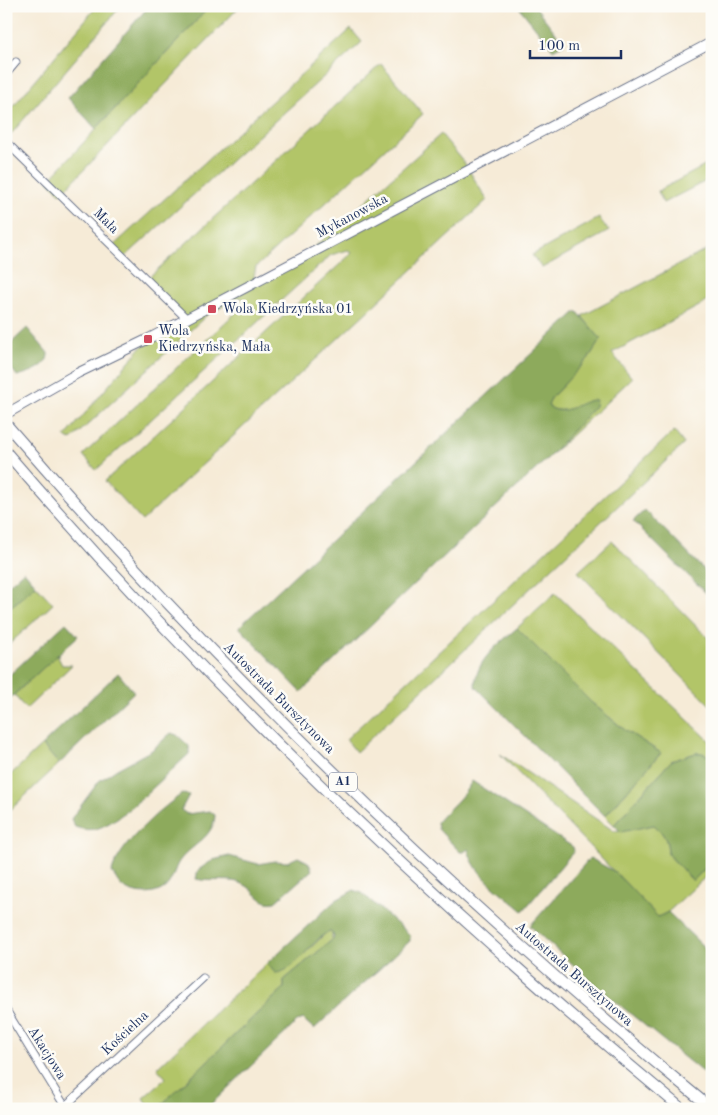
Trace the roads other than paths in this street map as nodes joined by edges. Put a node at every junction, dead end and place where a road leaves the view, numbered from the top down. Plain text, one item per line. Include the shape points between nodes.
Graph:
1 (712, 42) edge
2 (16, 62) dead end
3 (6, 74) edge
4 (6, 142) edge
5 (187, 319) junction
6 (6, 414) edge
7 (6, 424) edge
8 (6, 452) edge
9 (203, 978) dead end
10 (6, 1010) edge
11 (65, 1108) edge
12 (682, 1109) edge
13 (712, 1109) edge

1 - 5 main road, Mykanowska
2 - 3 street
4 - 5 street, Mała
5 - 6 main road, Mykanowska via 78,373
7 - 13 highway, Autostrada Bursztynowa / A1 via 179,616 347,786 520,946
8 - 12 highway, A1 via 168,631 321,786 477,933
9 - 11 street, Kościelna
10 - 11 street, Akacjowa

